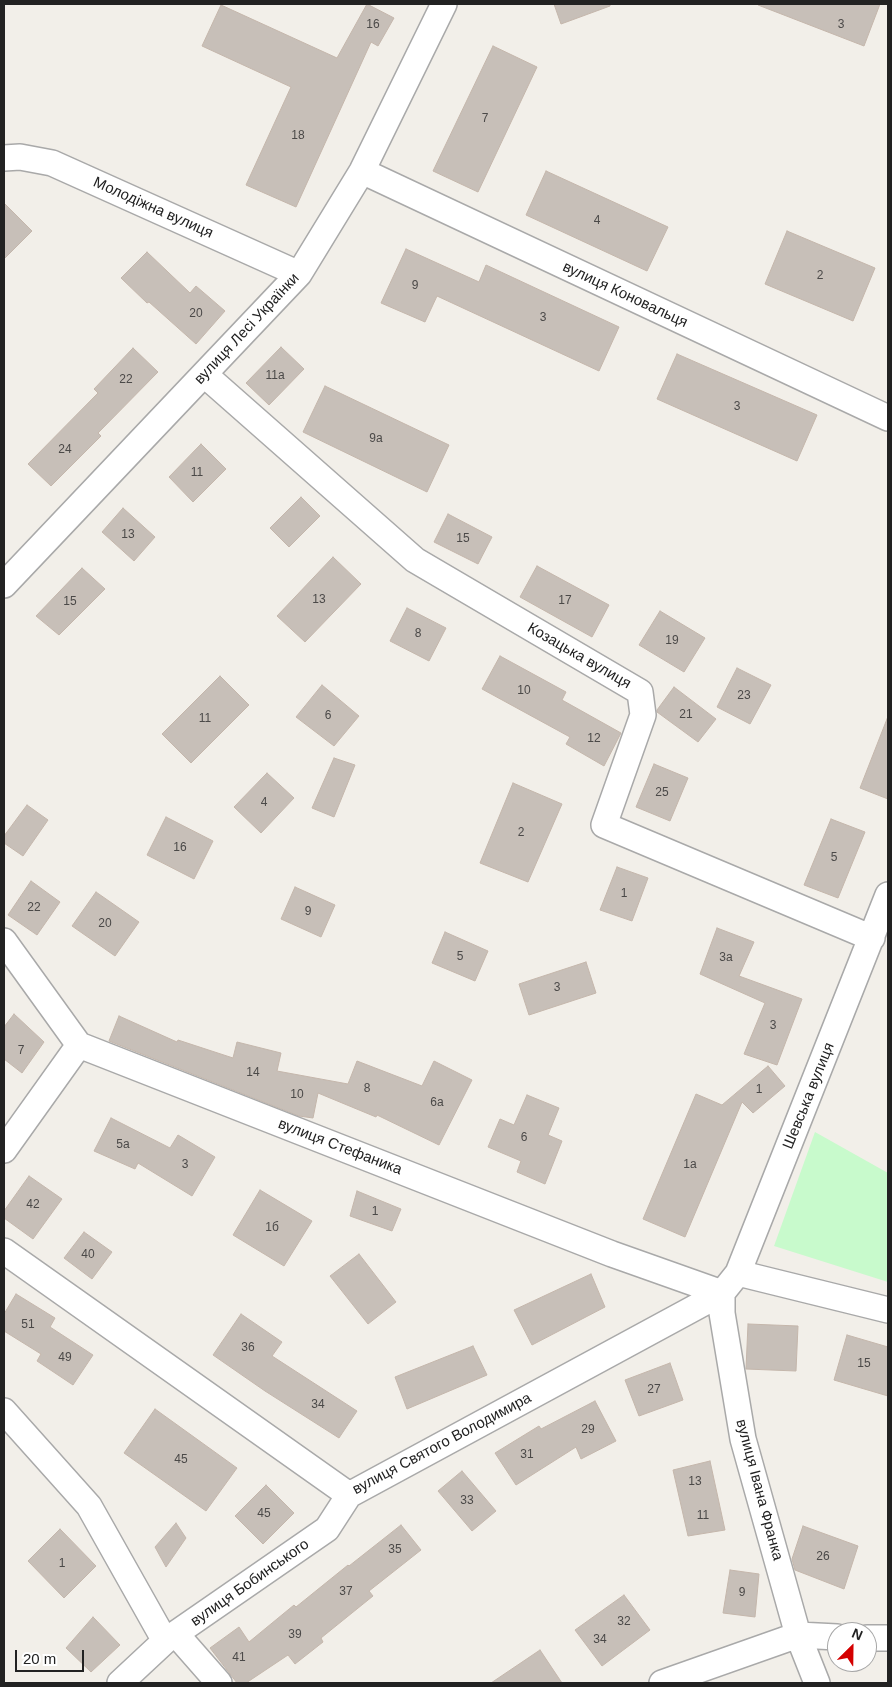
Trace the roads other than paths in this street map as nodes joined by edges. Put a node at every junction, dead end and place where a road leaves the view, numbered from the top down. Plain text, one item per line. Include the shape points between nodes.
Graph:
1 (444, 4) edge
2 (4, 158) edge
3 (362, 171) junction
4 (299, 274) junction
5 (205, 375) junction
6 (888, 418) edge
7 (4, 585) edge
8 (888, 895) edge
9 (872, 938) junction
10 (4, 941) edge
11 (79, 1045) junction
12 (4, 1150) edge
13 (4, 1250) edge
14 (738, 1273) junction
15 (722, 1293) junction
16 (888, 1310) edge
17 (4, 1411) edge
18 (349, 1496) junction
19 (798, 1635) junction
20 (827, 1636) edge
21 (171, 1638) junction
22 (120, 1683) edge
23 (219, 1683) edge
24 (662, 1683) edge
25 (817, 1683) edge

1 - 3 street, вулиця Лесі Українки
2 - 4 street, Молодіжна вулиця via 20,157 52,163
3 - 4 street, вулиця Лесі Українки
3 - 6 street, вулиця Коновальця
4 - 5 street, вулиця Лесі Українки
5 - 7 street, вулиця Лесі Українки
5 - 9 street, Козацька вулиця via 415,560 640,692 642,716 604,825
8 - 9 street, Шевська вулиця
9 - 14 street, Шевська вулиця
10 - 11 street
11 - 12 street
11 - 15 street, вулиця Стефаника via 612,1254
13 - 18 street, вулиця Святого Володимира
14 - 15 street, Шевська вулиця
14 - 16 street
15 - 18 street, вулиця Святого Володимира
15 - 19 street, вулиця Івана Франка via 722,1313 743,1439
17 - 21 street via 89,1506
18 - 21 street, вулиця Бобинського via 327,1529
19 - 20 street
19 - 24 street
19 - 25 street, вулиця Івана Франка
21 - 22 street, вулиця Бобинського
21 - 23 street

